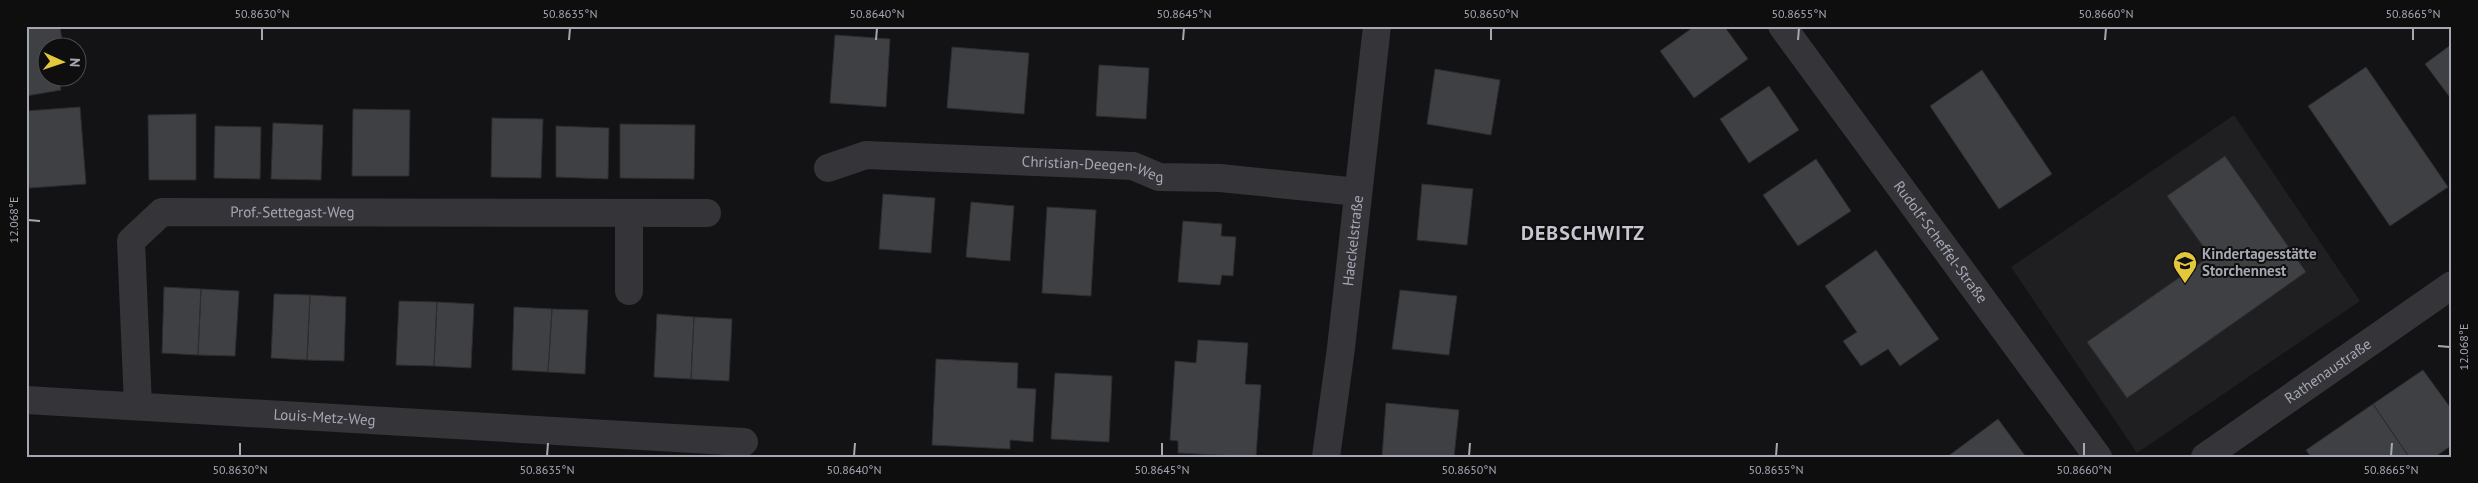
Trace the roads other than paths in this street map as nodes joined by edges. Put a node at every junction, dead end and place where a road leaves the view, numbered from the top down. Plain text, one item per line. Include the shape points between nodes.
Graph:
1 (1377, 26) edge
2 (1782, 26) edge
3 (828, 168) dead end
4 (1358, 192) junction
5 (707, 213) dead end
6 (629, 214) junction
7 (2452, 285) edge
8 (630, 291) dead end
9 (26, 400) edge
10 (138, 406) junction
11 (744, 442) dead end
12 (622, 446) edge
13 (1326, 457) edge
14 (2098, 457) edge
15 (2205, 457) edge

1 - 4 street, Haeckelstraße
2 - 14 street, Rudolf-Scheffel-Straße
3 - 4 street, Christian-Deegen-Weg via 866,155 1133,166 1158,177 1220,178
4 - 13 street, Haeckelstraße
5 - 6 street, Prof.-Settegast-Weg
6 - 8 street
6 - 10 street, Prof.-Settegast-Weg via 162,212 130,241
7 - 15 street, Rathenaustraße
9 - 10 street, Louis-Metz-Weg
10 - 12 street, Louis-Metz-Weg
11 - 12 street, Louis-Metz-Weg

